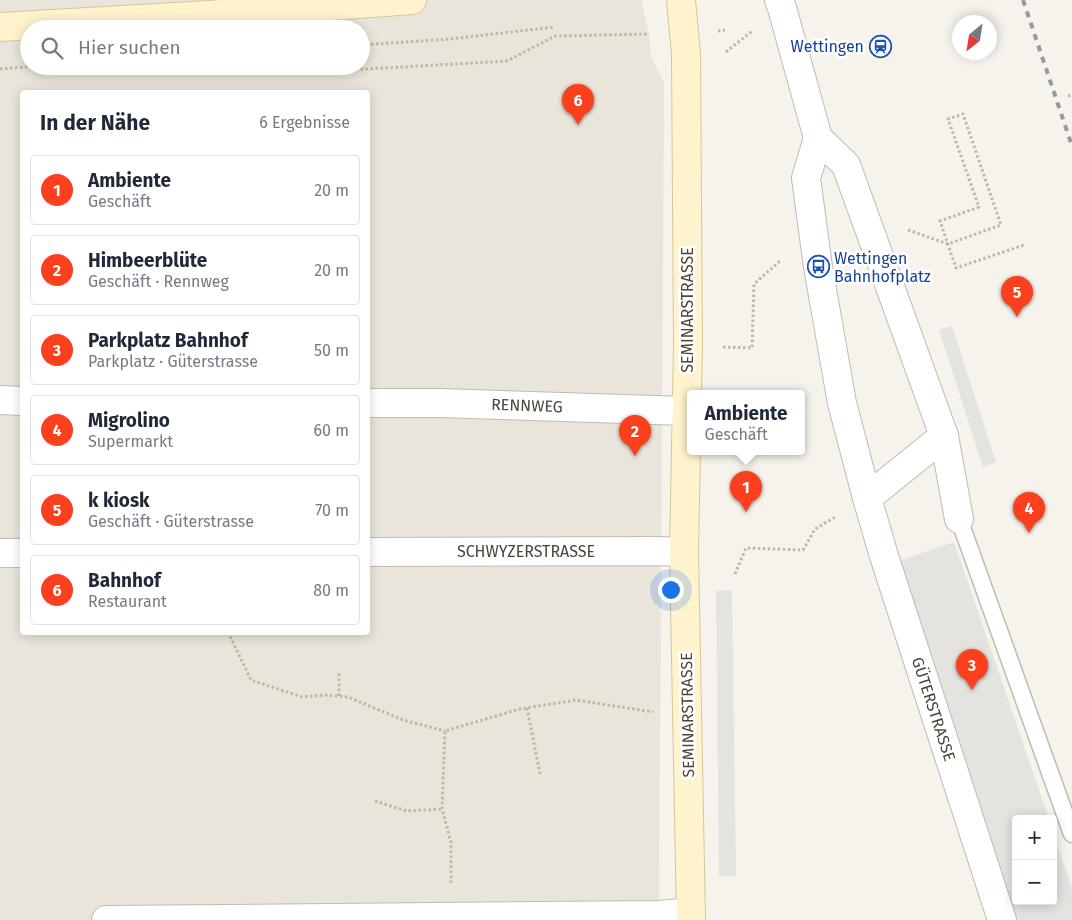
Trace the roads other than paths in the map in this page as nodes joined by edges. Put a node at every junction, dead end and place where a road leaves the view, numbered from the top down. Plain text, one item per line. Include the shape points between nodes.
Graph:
1 (412, 0) edge
2 (681, 0) edge
3 (779, 0) edge
4 (122, 20) edge
5 (20, 26) edge
6 (0, 27) edge
7 (818, 138) junction
8 (0, 400) edge
9 (20, 401) edge
10 (370, 403) edge
11 (686, 411) junction
12 (944, 436) junction
13 (867, 498) junction
14 (960, 519) joint
15 (370, 552) edge
16 (684, 552) junction
17 (0, 553) edge
18 (20, 553) edge
19 (1072, 834) edge
20 (691, 916) edge
21 (106, 920) edge
22 (197, 920) edge
23 (1002, 920) edge

1 - 4 street
2 - 11 street, SEMINARSTRASSE via 686,64
3 - 7 street
5 - 6 street
7 - 12 street via 846,165
7 - 13 street, GÜTERSTRASSE via 806,178 818,267 842,403
8 - 9 street
10 - 11 street, RENNWEG
11 - 16 street, SEMINARSTRASSE
12 - 13 street
12 - 14 street
13 - 23 street, GÜTERSTRASSE
14 - 19 lane
15 - 16 street, SCHWYZERSTRASSE
16 - 20 street, SEMINARSTRASSE
17 - 18 street
20 - 22 street
21 - 22 street

